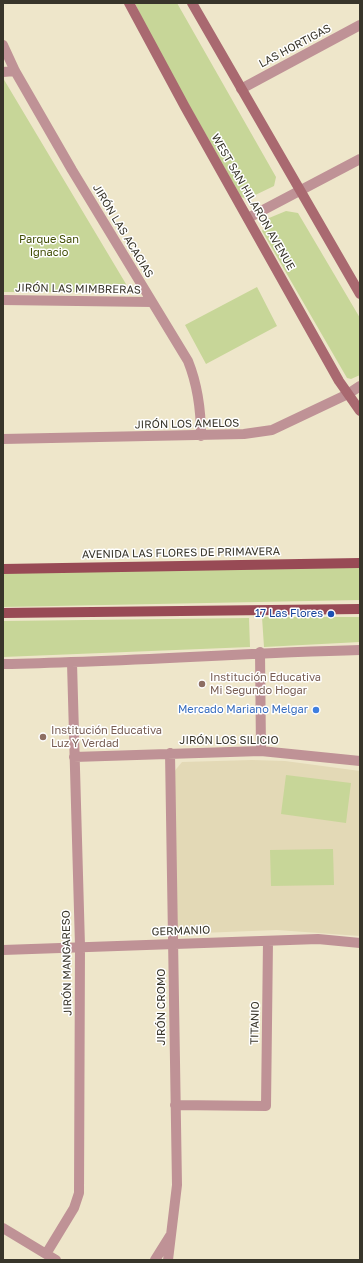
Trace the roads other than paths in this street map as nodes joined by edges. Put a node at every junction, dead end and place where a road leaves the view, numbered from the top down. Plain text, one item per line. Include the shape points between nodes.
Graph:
1 (129, 3) edge
2 (192, 3) edge
3 (360, 25) edge
4 (3, 45) edge
5 (15, 70) junction
6 (3, 72) edge
7 (241, 89) junction
8 (360, 159) edge
9 (300, 190) junction
10 (248, 218) junction
11 (360, 294) edge
12 (3, 300) edge
13 (152, 302) junction
14 (360, 386) edge
15 (348, 394) junction
16 (360, 411) edge
17 (201, 436) junction
18 (3, 439) edge
19 (360, 563) edge
20 (3, 569) edge
21 (360, 609) edge
22 (3, 613) edge
23 (360, 650) edge
24 (260, 652) junction
25 (72, 663) junction
26 (3, 664) edge
27 (260, 751) junction
28 (170, 753) junction
29 (74, 757) junction
30 (360, 761) edge
31 (268, 941) junction
32 (174, 944) junction
33 (360, 944) edge
34 (80, 946) junction
35 (3, 950) edge
36 (175, 1105) junction
37 (3, 1228) edge
38 (171, 1234) junction
39 (46, 1254) junction
40 (56, 1260) edge
41 (154, 1260) edge
42 (168, 1260) edge

1 - 10 street, WEST SAN HILARON AVENUE
2 - 7 street
3 - 7 street, LAS HORTIGAS
4 - 5 street, JIRÓN LAS ACACIAS
5 - 6 street
5 - 13 street, JIRÓN LAS ACACIAS
7 - 9 street
8 - 9 street
9 - 10 street
9 - 11 street
10 - 15 street, WEST SAN HILARON AVENUE
12 - 13 street, JIRÓN LAS MIMBRERAS
13 - 17 street, JIRÓN LAS ACACIAS via 188,361 196,380 201,410
14 - 15 street, JIRÓN LOS AMELOS
15 - 16 street, WEST SAN HILARON AVENUE
15 - 17 street, JIRÓN LOS AMELOS via 272,430
17 - 18 street, JIRÓN LOS AMELOS
19 - 20 main road, AVENIDA LAS FLORES DE PRIMAVERA
21 - 22 main road
23 - 24 street
24 - 25 street
24 - 27 street
25 - 26 street
25 - 29 street, JIRÓN MANGARESO
27 - 28 street, JIRÓN LOS SILICIO
27 - 30 street, JIRÓN LOS SILICIO
28 - 29 street, JIRÓN LOS SILICIO
28 - 32 street, JIRÓN CROMO
29 - 34 street, JIRÓN MANGARESO
31 - 32 street, GERMANIO
31 - 33 street, GERMANIO via 318,939
31 - 36 street, TITANIO via 266,1106
32 - 34 street, GERMANIO
32 - 36 street, JIRÓN CROMO
34 - 35 street, GERMANIO
34 - 39 street, JIRÓN MANGARESO via 80,1194
36 - 38 street, JIRÓN CROMO via 177,1185
37 - 39 street
38 - 41 street
38 - 42 street, JIRÓN CROMO
39 - 40 street

